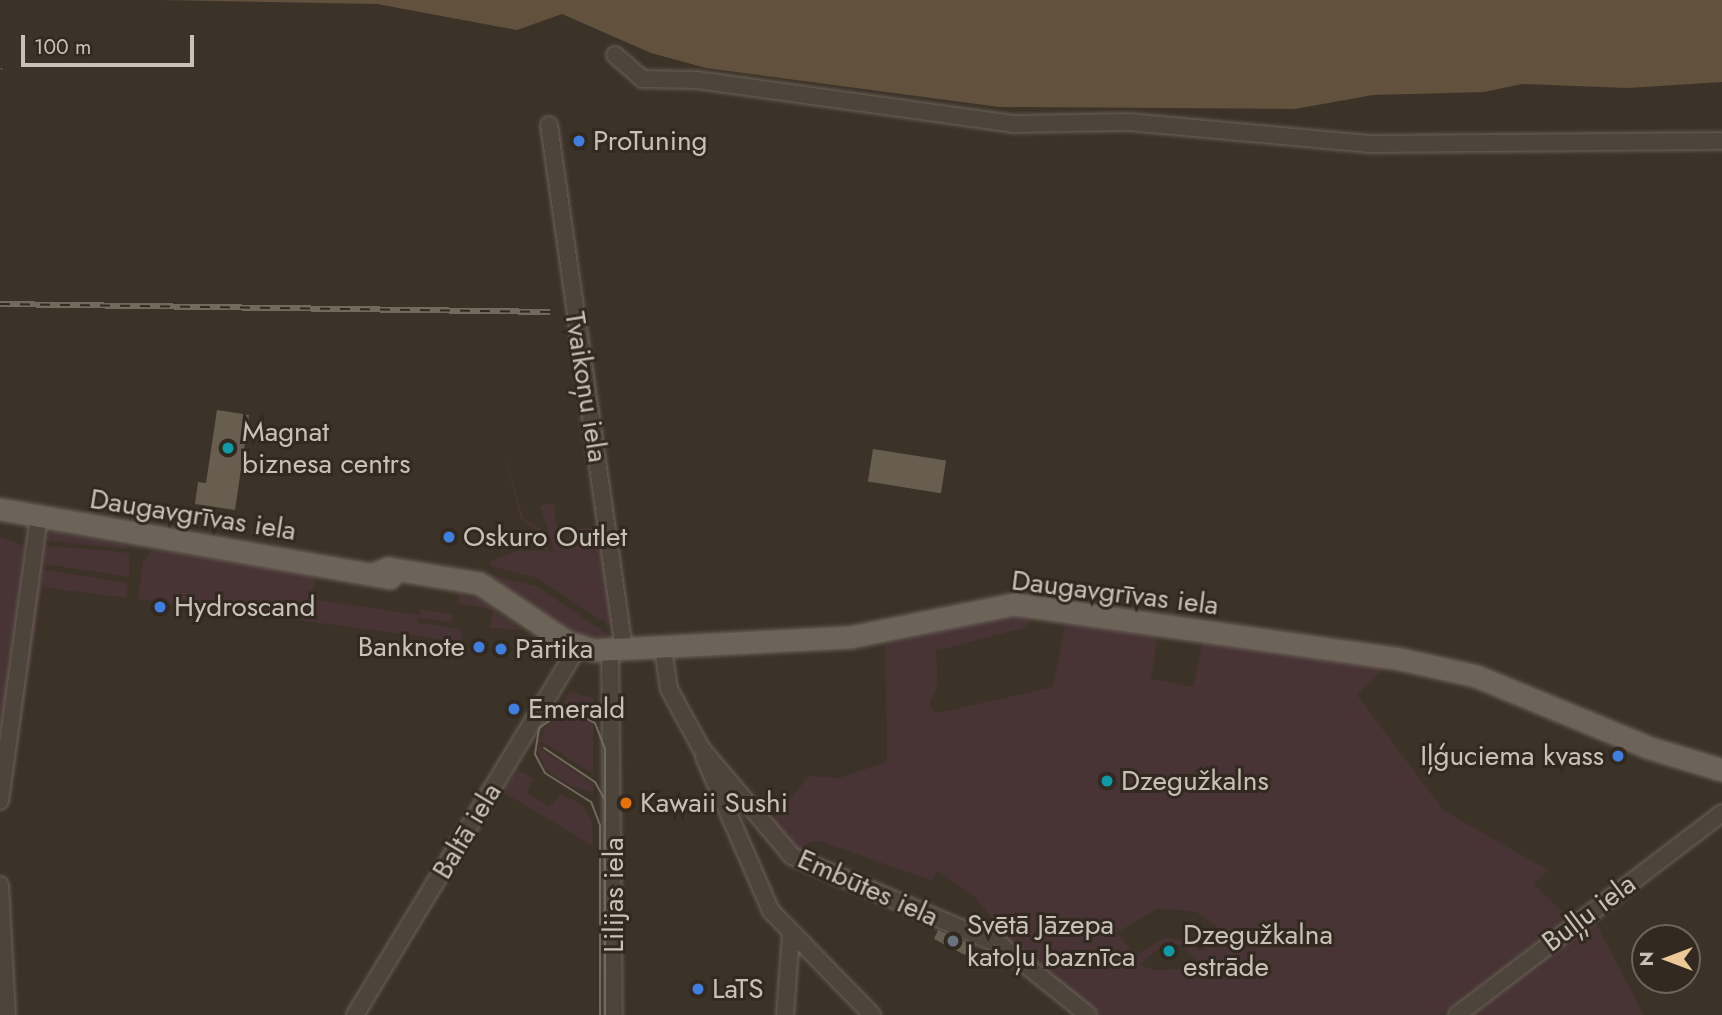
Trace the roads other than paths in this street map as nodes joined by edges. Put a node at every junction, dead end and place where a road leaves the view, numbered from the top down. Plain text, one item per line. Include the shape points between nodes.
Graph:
1 (615, 55) dead end
2 (549, 125) dead end
3 (1722, 141) edge
4 (0, 509) edge
5 (39, 517) junction
6 (578, 647) junction
7 (663, 649) junction
8 (617, 650) junction
9 (701, 748) junction
10 (1722, 770) edge
11 (0, 801) edge
12 (1722, 813) edge
13 (0, 885) edge
14 (791, 936) junction
15 (1068, 998) junction
16 (7, 1015) edge
17 (355, 1015) edge
18 (614, 1015) edge
19 (785, 1015) edge
20 (872, 1015) edge
21 (1074, 1015) edge
22 (1088, 1015) edge
23 (1457, 1015) edge

1 - 3 street via 643,79 696,80 1013,124 1129,122 1370,144
2 - 8 street, Tvaikoņu iela
4 - 5 main road, Daugavgrīvas iela
5 - 6 main road, Daugavgrīvas iela via 378,572 388,568 459,578 491,589 498,600
5 - 11 street
6 - 8 main road, Daugavgrīvas iela
6 - 17 street, Baltā iela
7 - 8 main road, Daugavgrīvas iela
7 - 9 street, Embūtes iela via 669,689
7 - 10 main road, Daugavgrīvas iela via 860,636 1006,605 1028,605 1444,667 1504,686 1647,747
8 - 18 street, Lilijas iela
9 - 14 street via 757,883
9 - 15 street, Embūtes iela via 740,789 781,847 799,861 1002,946
12 - 23 street, Buļļu iela
13 - 16 street
14 - 19 street
14 - 20 street
15 - 21 street
15 - 22 street, Embūtes iela

